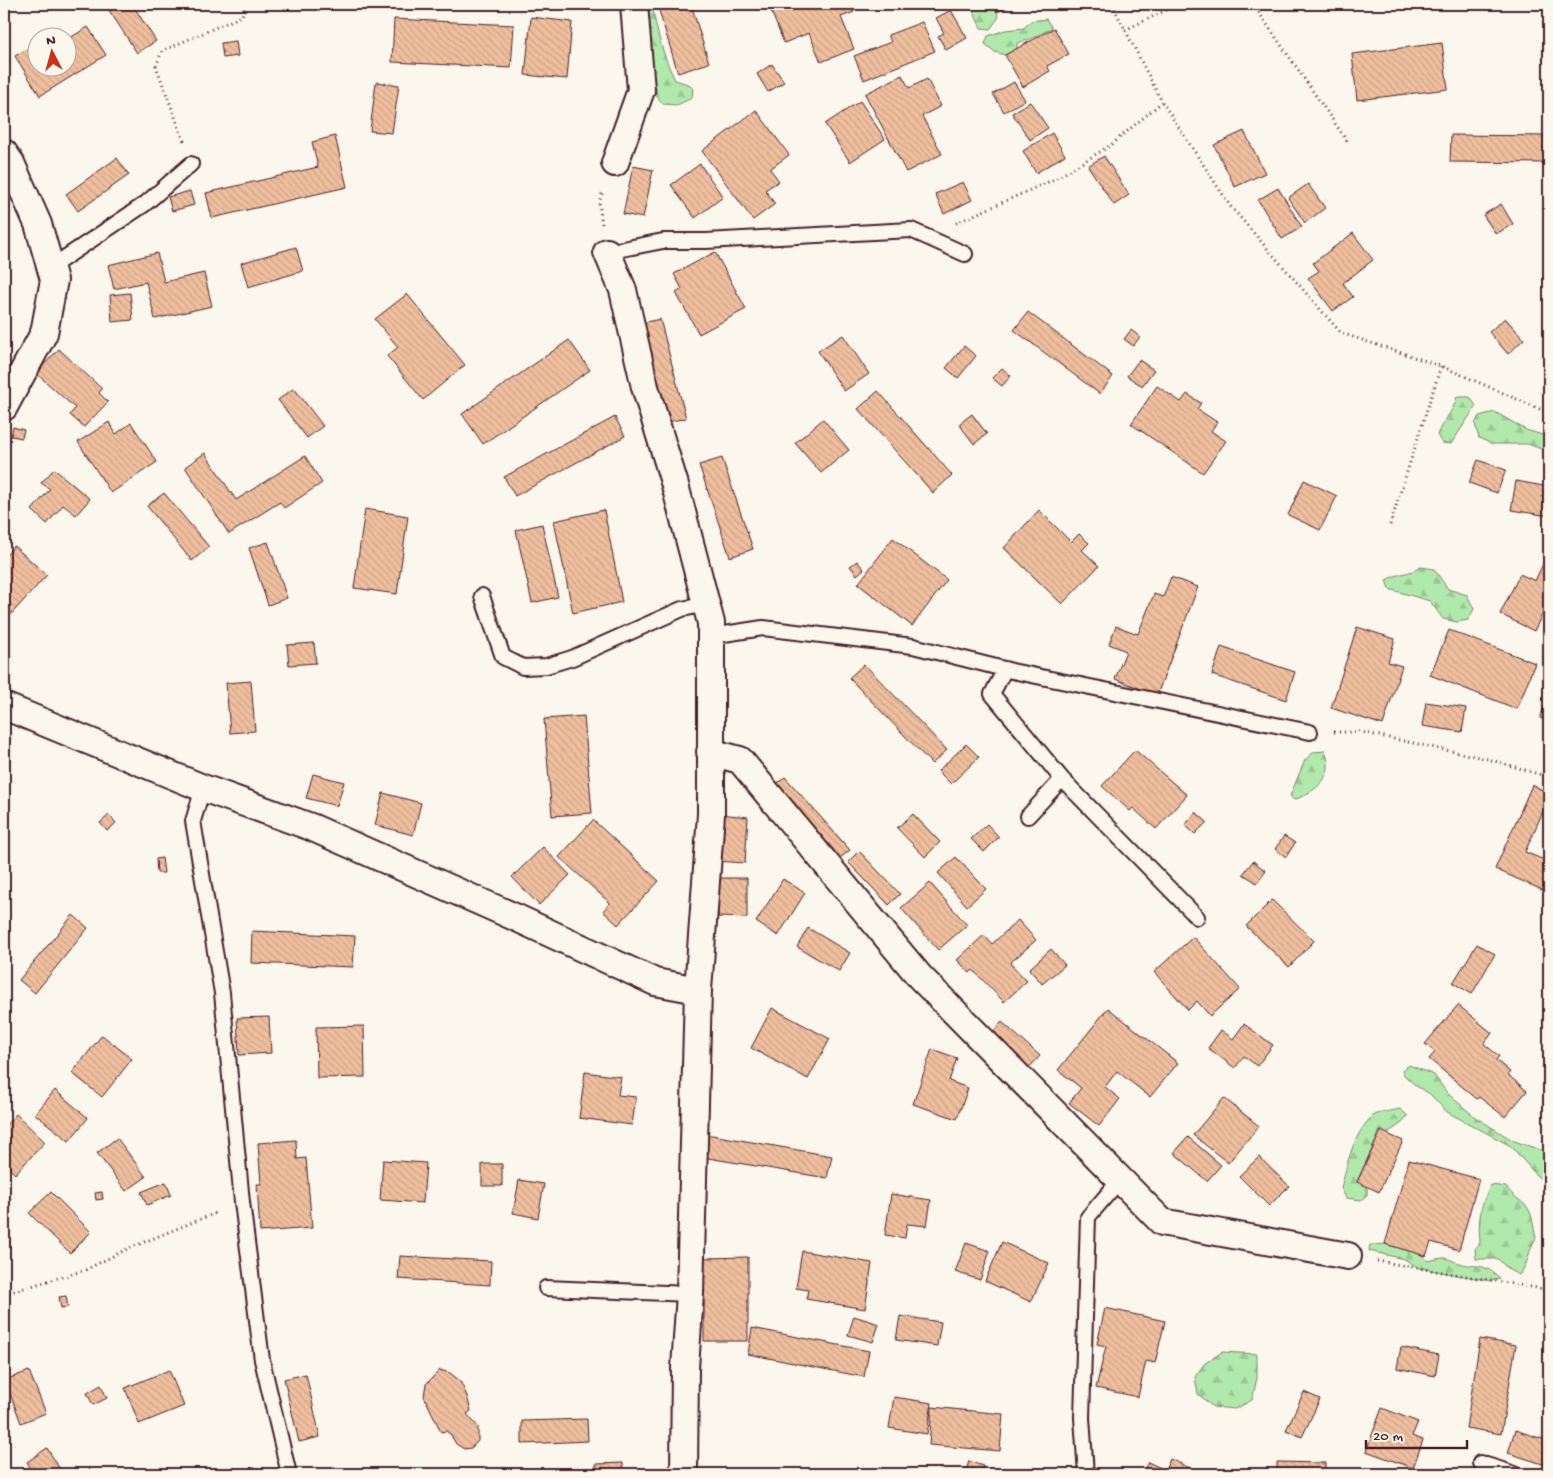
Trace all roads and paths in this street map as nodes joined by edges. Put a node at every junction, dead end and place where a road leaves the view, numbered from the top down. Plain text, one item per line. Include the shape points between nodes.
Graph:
1 (245, 4) edge
2 (634, 4) edge
3 (1112, 4) edge
4 (1179, 4) edge
5 (1253, 4) edge
6 (1125, 30) junction
7 (1162, 102) junction
8 (1348, 140) dead end
9 (4, 153) edge
10 (615, 163) joint
11 (187, 167) joint
12 (926, 236) junction
13 (607, 252) junction
14 (965, 254) dead end
15 (50, 267) junction
16 (1441, 366) junction
17 (4, 407) edge
18 (1549, 413) edge
19 (1390, 525) dead end
20 (482, 596) dead end
21 (708, 604) junction
22 (711, 636) junction
23 (1005, 669) junction
24 (4, 706) edge
25 (1310, 732) joint
26 (710, 752) junction
27 (1549, 777) edge
28 (1062, 779) junction
29 (202, 788) junction
30 (1028, 816) dead end
31 (1197, 917) dead end
32 (698, 990) junction
33 (1119, 1180) junction
34 (242, 1202) junction
35 (1348, 1256) joint
36 (546, 1288) dead end
37 (1549, 1290) edge
38 (4, 1294) edge
39 (690, 1294) junction
40 (1480, 1463) dead end
41 (289, 1474) edge
42 (684, 1474) edge
43 (1086, 1474) edge
44 (1515, 1474) edge

1 - 11 path via 242,16 162,50 156,66 185,140 181,158
2 - 10 street via 641,90
3 - 6 path
4 - 6 path
5 - 8 path
6 - 7 path
7 - 12 path via 1111,145 1057,178
7 - 16 path via 1232,207 1341,333
9 - 15 street via 38,224
10 - 13 path via 599,202
11 - 15 lane via 145,204
12 - 13 lane via 911,230 663,241
12 - 14 lane
13 - 21 street via 623,290 645,387
15 - 17 street via 54,280 44,333
16 - 18 path
16 - 19 path
20 - 21 lane via 503,657 523,667 546,666 572,658 682,609
21 - 22 street
22 - 23 lane via 763,628 913,646
22 - 26 street
23 - 25 lane
23 - 28 lane via 992,694
24 - 29 street
25 - 27 path via 1361,732
26 - 32 street via 711,814
26 - 33 street via 740,760 920,977
28 - 30 lane
28 - 31 lane
29 - 32 street via 311,827 655,982
29 - 34 lane via 193,821 222,993
32 - 39 street
33 - 35 street via 1162,1222
33 - 43 lane via 1088,1217 1082,1418
34 - 38 path via 84,1270
34 - 41 lane via 262,1360
35 - 37 path
36 - 39 lane
39 - 42 street via 685,1368
40 - 44 lane

